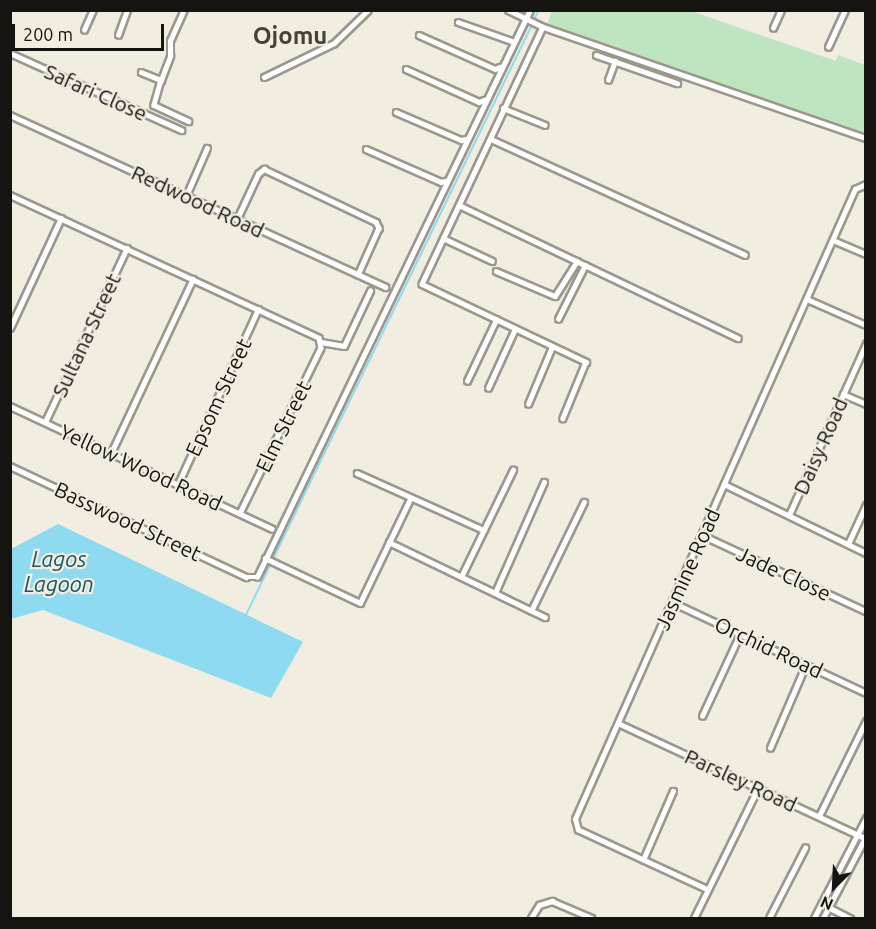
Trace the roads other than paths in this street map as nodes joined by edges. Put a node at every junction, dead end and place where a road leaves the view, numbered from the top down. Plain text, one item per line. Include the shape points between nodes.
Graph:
1 (93, 10) edge
2 (127, 10) edge
3 (184, 10) edge
4 (368, 10) edge
5 (508, 10) edge
6 (530, 10) edge
7 (781, 10) edge
8 (845, 10) edge
9 (527, 18) junction
10 (458, 22) dead end
11 (542, 26) junction
12 (773, 28) dead end
13 (84, 30) dead end
14 (118, 35) dead end
15 (419, 35) dead end
16 (512, 41) junction
17 (828, 47) dead end
18 (614, 51) junction
19 (10, 53) edge
20 (596, 55) dead end
21 (613, 60) junction
22 (500, 67) junction
23 (406, 69) dead end
24 (141, 72) dead end
25 (264, 77) dead end
26 (161, 80) junction
27 (608, 80) dead end
28 (677, 83) dead end
29 (484, 100) junction
30 (503, 108) junction
31 (396, 112) dead end
32 (10, 115) edge
33 (189, 121) dead end
34 (545, 125) dead end
35 (181, 130) dead end
36 (466, 138) junction
37 (866, 138) edge
38 (491, 139) junction
39 (207, 148) dead end
40 (366, 149) dead end
41 (446, 181) junction
42 (866, 184) edge
43 (10, 195) edge
44 (186, 196) junction
45 (459, 205) junction
46 (62, 219) junction
47 (237, 219) junction
48 (443, 238) junction
49 (833, 240) junction
50 (127, 248) junction
51 (866, 254) edge
52 (745, 255) dead end
53 (492, 261) dead end
54 (577, 261) junction
55 (585, 265) junction
56 (496, 271) dead end
57 (358, 275) junction
58 (193, 279) junction
59 (385, 287) dead end
60 (370, 291) dead end
61 (807, 300) junction
62 (258, 309) junction
63 (558, 319) dead end
64 (496, 320) junction
65 (866, 326) edge
66 (10, 328) edge
67 (515, 329) junction
68 (738, 338) dead end
69 (320, 340) junction
70 (866, 344) edge
71 (552, 347) junction
72 (467, 381) dead end
73 (488, 388) dead end
74 (843, 394) junction
75 (528, 404) dead end
76 (866, 404) edge
77 (10, 406) edge
78 (562, 418) dead end
79 (45, 422) junction
80 (111, 453) junction
81 (10, 466) edge
82 (513, 470) dead end
83 (357, 473) dead end
84 (544, 482) dead end
85 (178, 484) junction
86 (724, 484) junction
87 (410, 499) junction
88 (584, 502) dead end
89 (866, 505) edge
90 (240, 513) junction
91 (789, 516) junction
92 (272, 529) dead end
93 (484, 530) junction
94 (702, 535) junction
95 (389, 542) junction
96 (848, 544) junction
97 (866, 552) edge
98 (266, 559) junction
99 (460, 577) junction
100 (495, 593) junction
101 (672, 602) junction
102 (531, 611) junction
103 (866, 611) edge
104 (545, 617) dead end
105 (740, 634) junction
106 (806, 664) junction
107 (866, 693) edge
108 (702, 716) dead end
109 (866, 721) edge
110 (618, 723) junction
111 (770, 748) dead end
112 (758, 788) junction
113 (673, 790) dead end
114 (819, 816) junction
115 (866, 818) edge
116 (856, 834) junction
117 (865, 837) edge
118 (805, 848) dead end
119 (643, 860) junction
120 (708, 890) junction
121 (824, 899) junction
122 (829, 908) junction
123 (531, 918) edge
124 (592, 918) edge
125 (694, 918) edge
126 (769, 918) edge
127 (814, 918) edge
128 (823, 918) edge
129 (850, 918) edge

1 - 13 street
2 - 14 street
3 - 26 street via 170,41 170,56
4 - 25 street via 334,44
5 - 9 street
6 - 9 street
7 - 12 street
8 - 17 street
9 - 11 street
9 - 16 street
10 - 16 street
11 - 18 street
11 - 30 street
15 - 22 street via 495,69
16 - 22 street
18 - 21 street
18 - 37 street
19 - 35 street, Safari Close
20 - 21 street
21 - 27 street
21 - 28 street
22 - 29 street
23 - 29 street via 479,102
24 - 26 street
26 - 33 street via 154,105
29 - 36 street
30 - 34 street
30 - 38 street
31 - 36 street via 461,140
32 - 44 street, Redwood Road
36 - 41 street
38 - 45 street
38 - 52 street
39 - 44 street
40 - 41 street
41 - 98 street
42 - 49 street, Jasmine Road via 855,189
43 - 46 street
44 - 47 street, Redwood Road
45 - 48 street
45 - 54 street
46 - 50 street
46 - 66 street
47 - 57 street, Redwood Road
47 - 57 street via 261,170 274,174 375,222 379,228
48 - 53 street
48 - 64 street via 422,284
49 - 51 street
49 - 61 street, Jasmine Road
50 - 58 street
50 - 79 street, Sultana Street
54 - 55 street
54 - 56 street via 555,296
55 - 63 street
55 - 68 street
57 - 59 street, Redwood Road
58 - 62 street
58 - 80 street
60 - 69 street via 344,346
61 - 65 street
61 - 86 street, Jasmine Road
62 - 69 street
62 - 85 street, Epsom Street
64 - 67 street
64 - 72 street
67 - 71 street
67 - 73 street
69 - 90 street, Elm Street
70 - 74 street, Daisy Road
71 - 75 street
71 - 78 street via 586,362
74 - 76 street
74 - 91 street, Daisy Road
77 - 79 street, Yellow Wood Road
79 - 80 street, Yellow Wood Road
80 - 85 street, Yellow Wood Road
81 - 98 street, Basswood Street via 246,577 257,577
82 - 93 street
83 - 87 street
84 - 100 street
85 - 90 street, Yellow Wood Road
86 - 91 street
86 - 94 street, Jasmine Road
87 - 93 street
87 - 95 street
88 - 102 street
89 - 96 street
90 - 92 street, Yellow Wood Road
91 - 96 street
93 - 99 street
94 - 101 street, Jasmine Road
94 - 103 street, Jade Close
95 - 98 street via 360,603
95 - 99 street
96 - 97 street
99 - 100 street
100 - 102 street
101 - 105 street, Orchid Road
101 - 110 street, Jasmine Road
102 - 104 street
105 - 106 street, Orchid Road
105 - 108 street
106 - 107 street, Orchid Road
106 - 111 street
109 - 114 street
110 - 112 street, Parsley Road
110 - 119 street, Jasmine Road via 575,819 578,830
112 - 114 street, Parsley Road
112 - 120 street
113 - 119 street
114 - 116 street, Parsley Road
115 - 116 street
116 - 117 street, Parsley Road
116 - 121 street
117 - 122 street
118 - 126 street
119 - 120 street, Jasmine Road
120 - 125 street
121 - 122 street
121 - 127 street
122 - 128 street
122 - 129 street
123 - 124 street via 539,905 552,901

